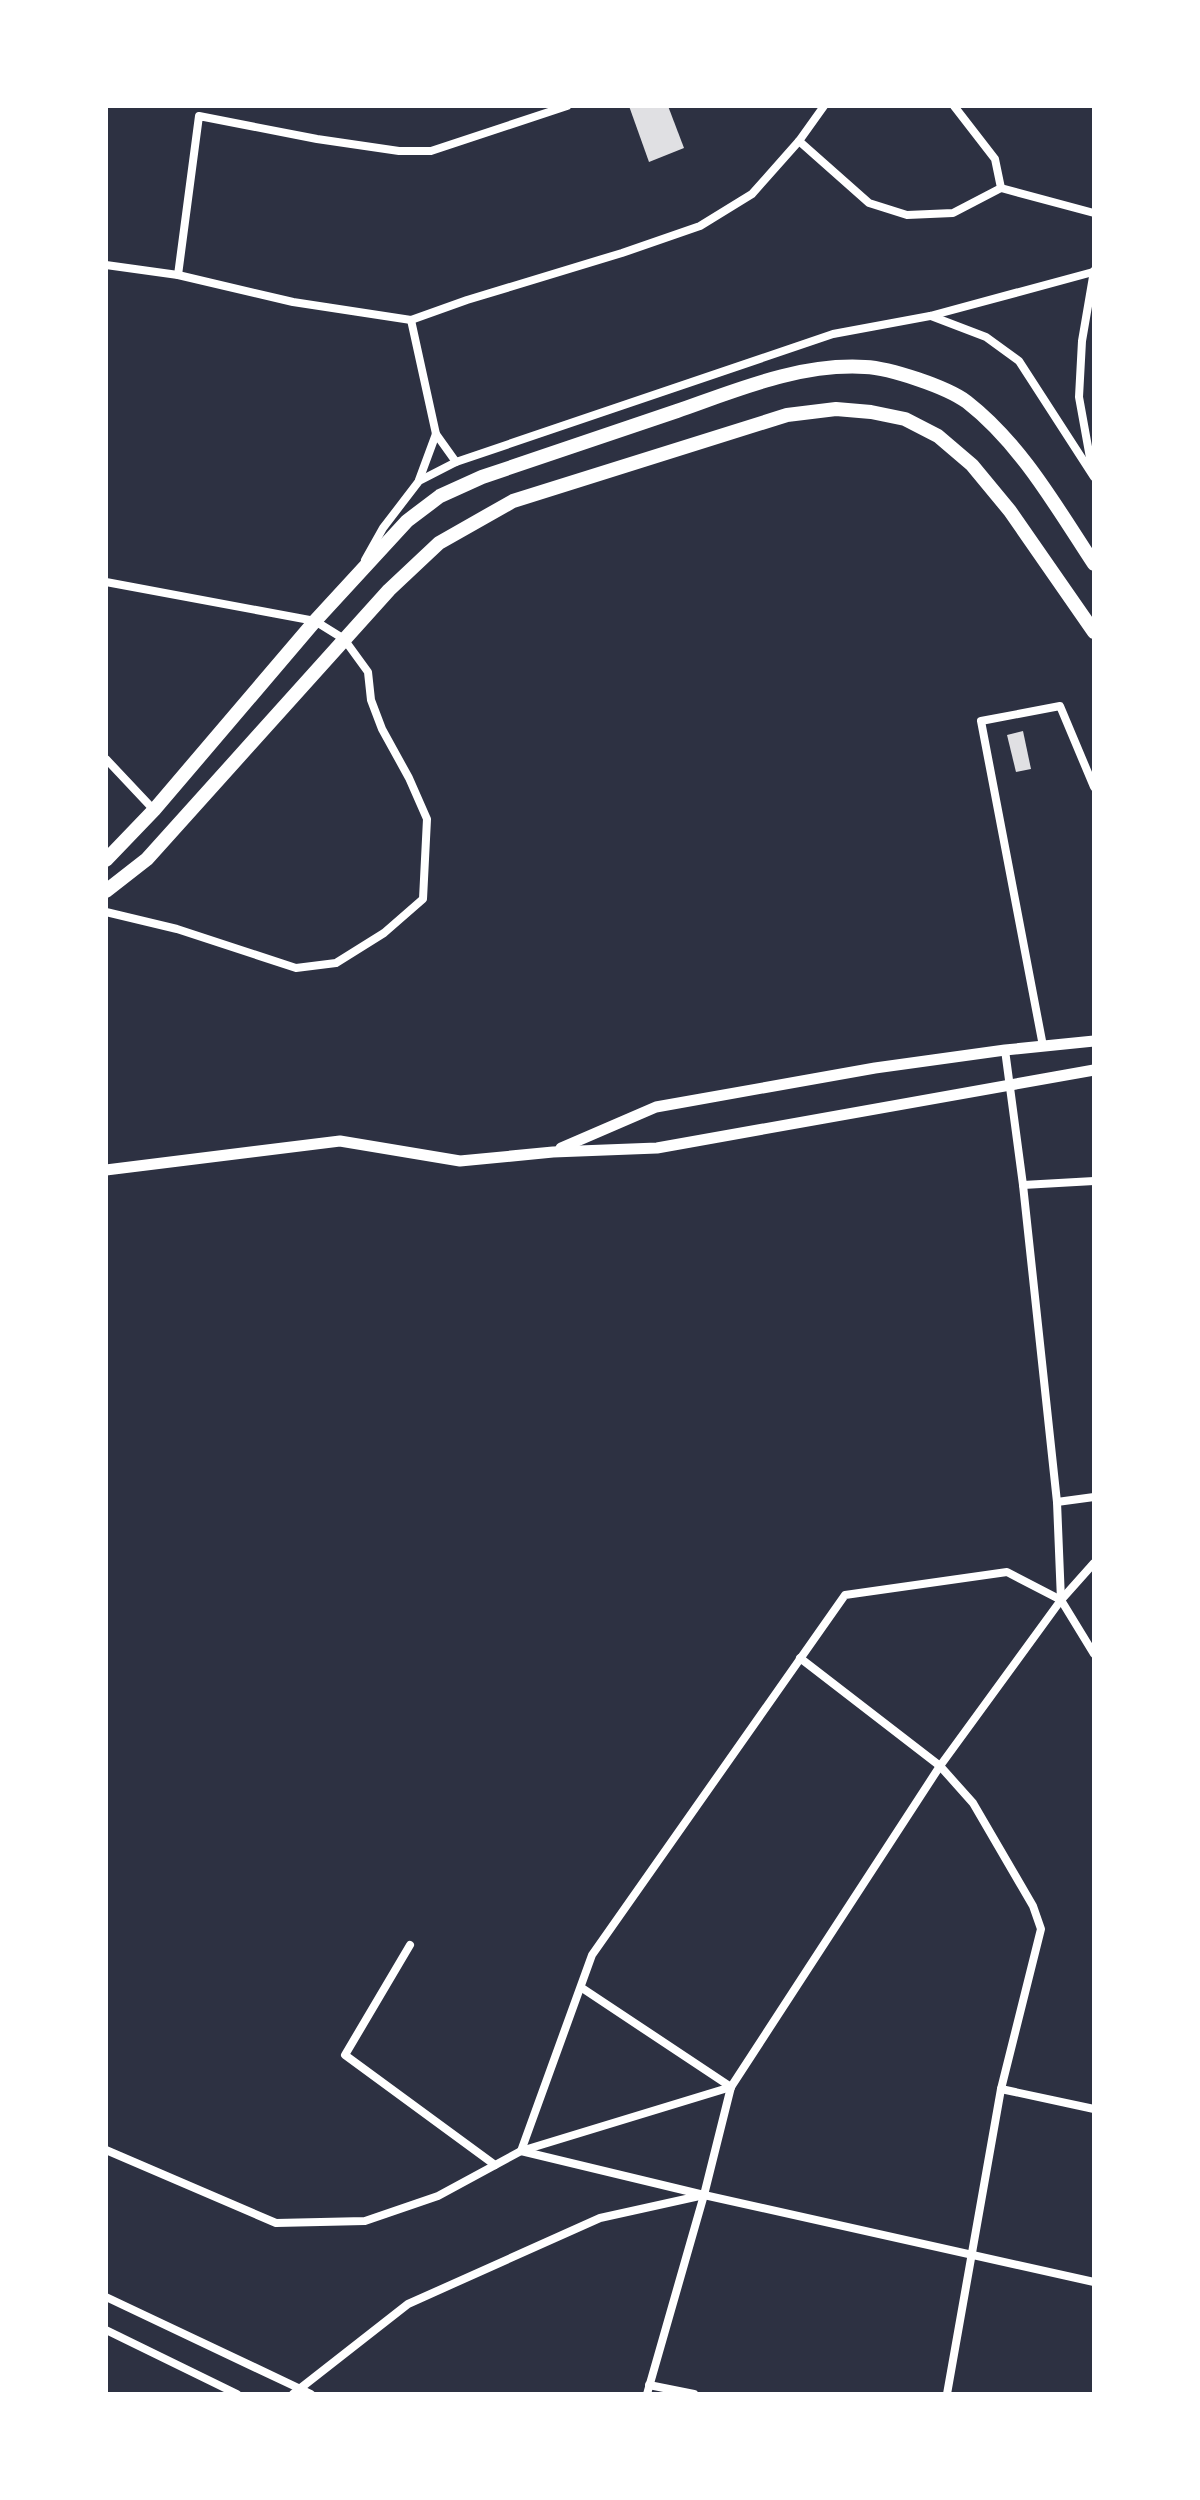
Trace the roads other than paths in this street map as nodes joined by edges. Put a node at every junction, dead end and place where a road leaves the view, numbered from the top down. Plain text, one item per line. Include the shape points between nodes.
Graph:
1 (523, 106) edge
2 (567, 106) edge
3 (824, 106) edge
4 (954, 106) edge
5 (526, 118) junction
6 (799, 141) junction
7 (1001, 188) junction
8 (1094, 213) edge
9 (106, 265) edge
10 (1094, 272) edge
11 (178, 275) junction
12 (930, 316) junction
13 (411, 320) junction
14 (436, 434) junction
15 (456, 462) junction
16 (1094, 477) edge
17 (419, 481) junction
18 (1094, 564) edge
19 (357, 574) junction
20 (106, 582) edge
21 (315, 621) junction
22 (1094, 632) edge
23 (344, 639) junction
24 (106, 759) edge
25 (1094, 787) edge
26 (154, 810) junction
27 (106, 860) edge
28 (106, 891) edge
29 (106, 912) edge
30 (1094, 1041) edge
31 (1043, 1046) junction
32 (1005, 1050) junction
33 (1094, 1070) edge
34 (1010, 1083) junction
35 (553, 1152) junction
36 (106, 1170) edge
37 (1094, 1181) edge
38 (1023, 1185) junction
39 (1094, 1497) edge
40 (1057, 1502) junction
41 (1094, 1563) edge
42 (1061, 1600) junction
43 (1094, 1654) edge
44 (800, 1658) junction
45 (940, 1766) junction
46 (410, 1945) dead end
47 (582, 1988) junction
48 (731, 2087) junction
49 (1001, 2089) junction
50 (1094, 2109) edge
51 (106, 2150) edge
52 (521, 2151) junction
53 (495, 2165) junction
54 (704, 2195) junction
55 (971, 2253) junction
56 (1094, 2282) edge
57 (106, 2297) edge
58 (106, 2330) edge
59 (648, 2389) edge
60 (296, 2391) edge
61 (237, 2394) edge
62 (311, 2394) edge
63 (694, 2394) edge
64 (947, 2394) edge

1 - 5 street
2 - 5 street
3 - 6 street
4 - 7 street via 995,159
5 - 11 street via 431,151 399,151 199,116
6 - 7 street via 869,203 907,215 953,213
6 - 13 street via 752,194 700,226
7 - 8 street
9 - 11 street
10 - 12 street
10 - 16 street via 1079,397
11 - 13 street via 293,302
12 - 15 street via 833,334
12 - 16 street via 986,337 1019,361
13 - 14 street
14 - 15 street
14 - 17 street
15 - 17 street
17 - 19 street
18 - 19 main road via 1010,445 965,401 916,379 866,367 819,368 764,381 482,477 440,496 407,521
19 - 21 main road
20 - 21 street
21 - 23 street
21 - 26 main road
22 - 23 main road via 972,465 938,436 905,419 836,409 787,415 513,501 439,543
23 - 28 main road via 147,859
23 - 29 street via 368,672 382,729 427,819 423,899 384,933 336,963 296,968
24 - 26 street
25 - 31 street via 1060,706 981,721
26 - 27 main road
30 - 31 street
31 - 32 street
32 - 34 street
32 - 35 street via 656,1107
33 - 34 street
34 - 35 street via 657,1148
34 - 38 street
35 - 36 street via 460,1161 340,1141
37 - 38 street
38 - 40 street
39 - 40 street
40 - 42 street
41 - 42 street
42 - 43 street
42 - 44 street via 1007,1572 845,1595
42 - 45 street
44 - 45 street
44 - 47 street via 592,1955
45 - 48 street
45 - 49 street via 973,1803 1041,1929
46 - 53 street via 345,2055
47 - 48 street
47 - 52 street
48 - 52 street
48 - 54 street
49 - 50 street
49 - 55 street
51 - 53 street via 276,2223 365,2221 438,2196
52 - 53 street
52 - 54 street
54 - 55 street
54 - 59 street
54 - 60 street via 600,2218 408,2304
55 - 56 street
55 - 64 street
57 - 60 street
58 - 61 street
59 - 63 street
60 - 62 street

